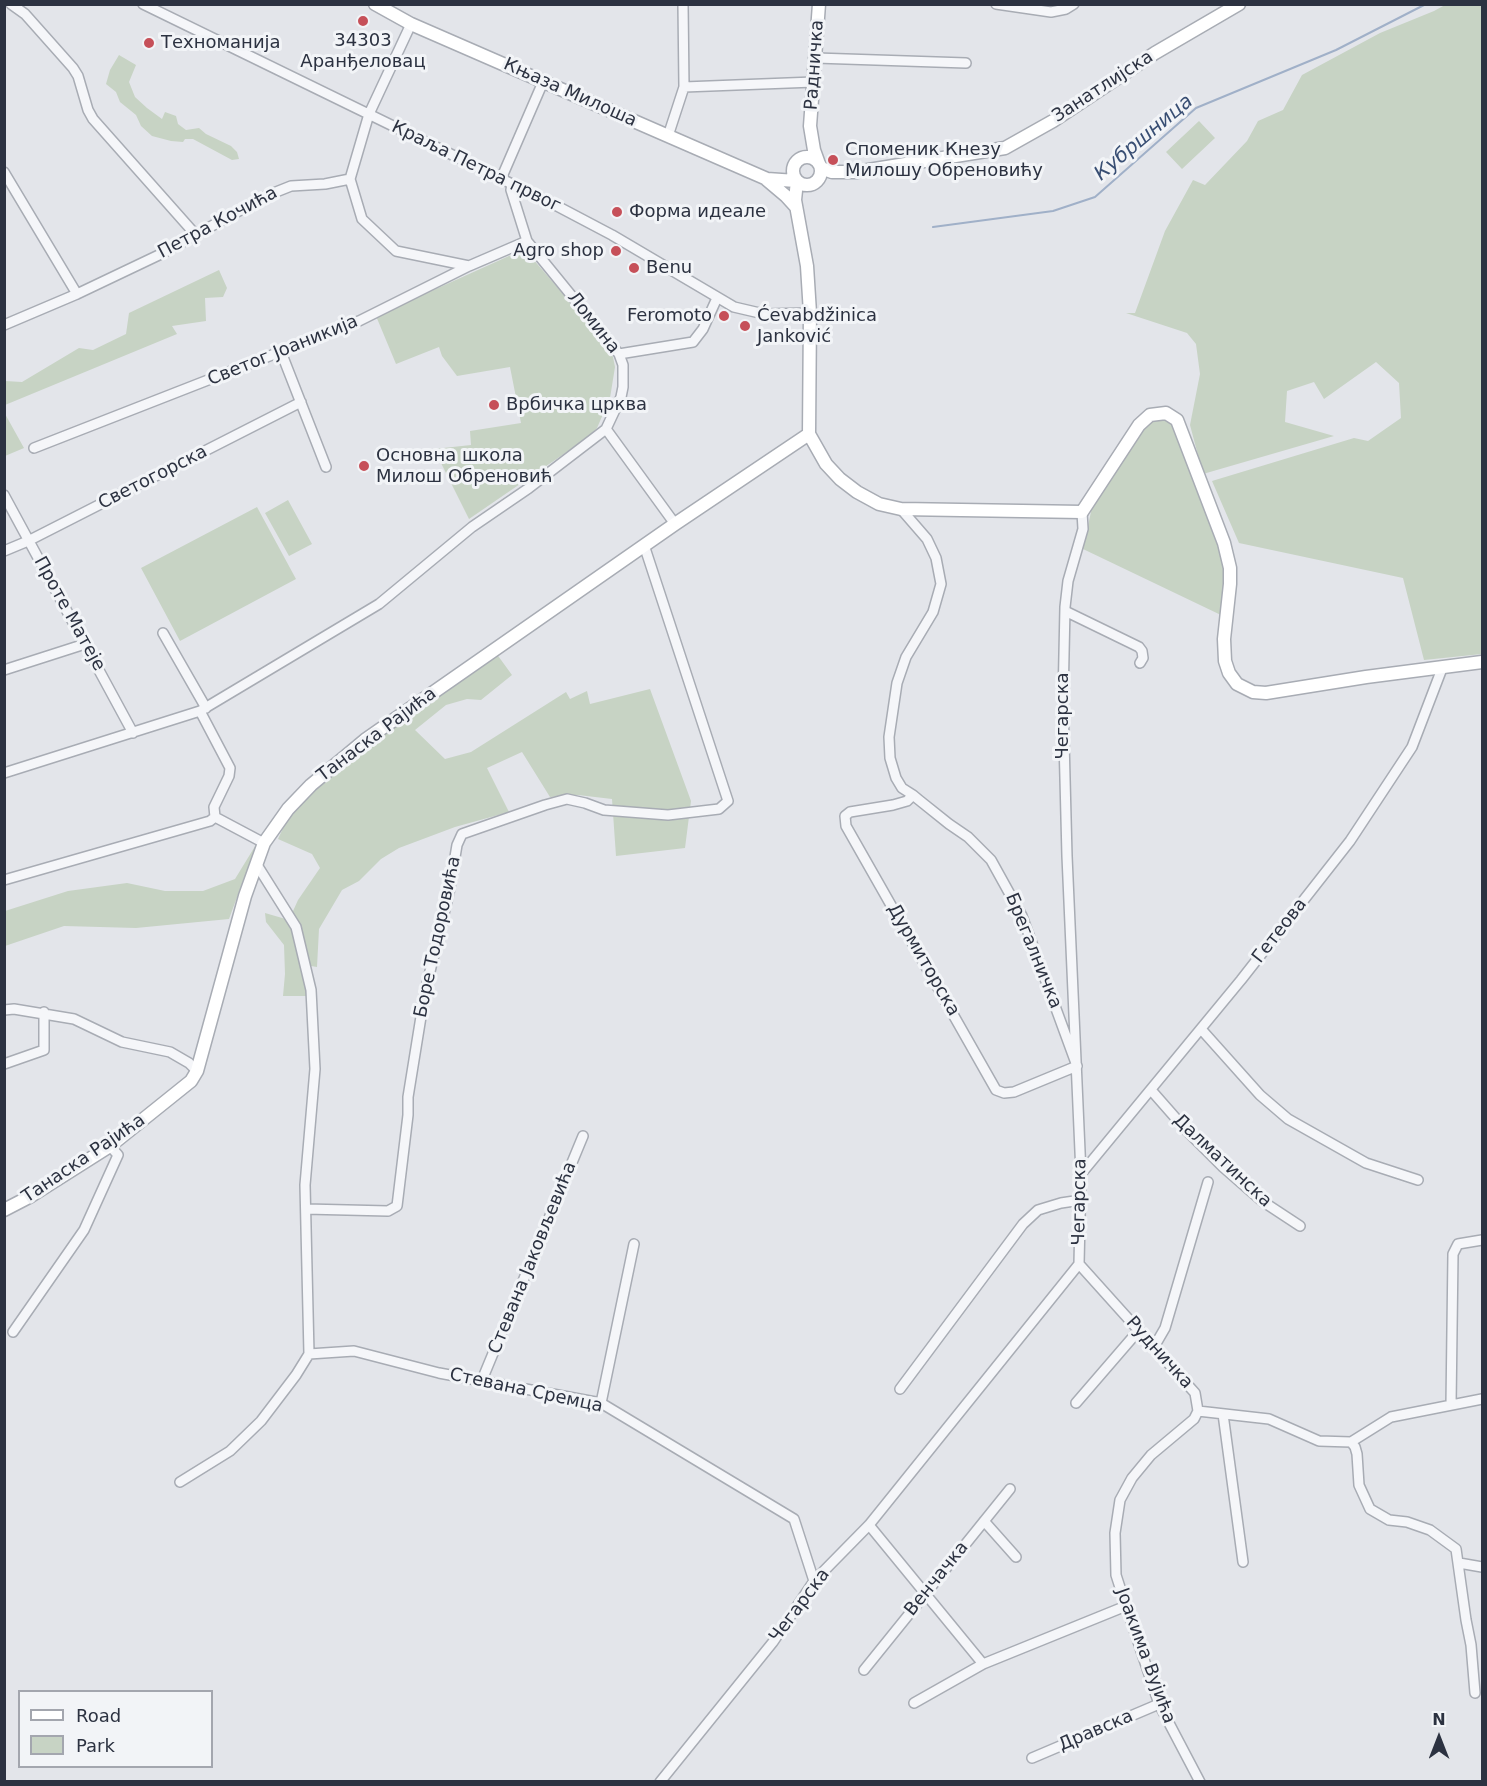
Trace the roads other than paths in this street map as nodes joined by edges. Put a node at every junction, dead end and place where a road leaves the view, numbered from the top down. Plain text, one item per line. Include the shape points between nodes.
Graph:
1 (11, 4) edge
2 (142, 4) edge
3 (375, 4) edge
4 (683, 4) edge
5 (819, 4) edge
6 (996, 4) edge
7 (1074, 4) edge
8 (1239, 4) edge
9 (411, 24) junction
10 (816, 58) junction
11 (966, 63) dead end
12 (814, 81) junction
13 (543, 82) junction
14 (684, 87) junction
15 (369, 114) junction
16 (810, 126) junction
17 (668, 136) junction
18 (795, 164) junction
19 (819, 164) junction
20 (4, 172) edge
21 (856, 172) junction
22 (350, 178) junction
23 (501, 179) junction
24 (766, 179) junction
25 (804, 183) junction
26 (512, 184) junction
27 (797, 209) junction
28 (195, 234) junction
29 (527, 241) junction
30 (469, 266) junction
31 (77, 294) junction
32 (717, 298) junction
33 (810, 313) junction
34 (4, 325) edge
35 (281, 352) junction
36 (619, 354) junction
37 (301, 402) junction
38 (606, 429) junction
39 (809, 434) junction
40 (34, 448) dead end
41 (326, 467) dead end
42 (4, 495) edge
43 (901, 509) junction
44 (1083, 512) junction
45 (675, 524) junction
46 (28, 541) junction
47 (644, 545) junction
48 (4, 551) edge
49 (1065, 611) junction
50 (163, 633) dead end
51 (85, 644) junction
52 (1482, 662) edge
53 (1140, 663) dead end
54 (1443, 666) junction
55 (4, 670) edge
56 (203, 710) junction
57 (133, 733) junction
58 (4, 773) edge
59 (912, 795) junction
60 (215, 817) junction
61 (264, 843) junction
62 (256, 865) junction
63 (4, 880) edge
64 (4, 1010) edge
65 (44, 1012) junction
66 (1201, 1029) junction
67 (4, 1064) edge
68 (1077, 1066) junction
69 (198, 1071) junction
70 (1150, 1090) junction
71 (583, 1136) dead end
72 (110, 1146) junction
73 (1082, 1174) junction
74 (1418, 1180) dead end
75 (1208, 1182) dead end
76 (1081, 1200) junction
77 (306, 1209) junction
78 (4, 1210) edge
79 (1300, 1226) dead end
80 (1482, 1240) edge
81 (634, 1245) dead end
82 (1079, 1264) junction
83 (1139, 1330) junction
84 (13, 1332) dead end
85 (1154, 1347) junction
86 (309, 1354) junction
87 (482, 1380) junction
88 (900, 1389) dead end
89 (1482, 1400) edge
90 (601, 1403) junction
91 (1076, 1403) dead end
92 (1451, 1405) junction
93 (1198, 1411) junction
94 (1223, 1414) junction
95 (1351, 1442) junction
96 (180, 1482) dead end
97 (1011, 1489) dead end
98 (984, 1521) junction
99 (869, 1525) junction
100 (1016, 1557) dead end
101 (1243, 1562) dead end
102 (1458, 1563) junction
103 (1482, 1567) edge
104 (814, 1581) junction
105 (925, 1594) junction
106 (1125, 1606) junction
107 (983, 1664) junction
108 (864, 1670) dead end
109 (1475, 1693) dead end
110 (914, 1703) dead end
111 (1159, 1704) junction
112 (1032, 1758) dead end
113 (660, 1782) edge
114 (1200, 1782) edge

1 - 28 street via 25,14 73,68 93,119
2 - 15 street, Краља Петра првог
3 - 9 street, Књаза Милоша
4 - 14 street
5 - 10 street, Радничка
6 - 7 street via 1051,12
8 - 21 street, Занатлијска via 1005,148
9 - 13 street, Књаза Милоша
9 - 15 street
10 - 11 street
10 - 12 street, Радничка
12 - 14 street
12 - 16 street, Радничка
13 - 17 street, Књаза Милоша
13 - 23 street
14 - 17 street
15 - 22 street
15 - 23 street, Краља Петра првог
16 - 18 street, Радничка
16 - 19 street, Радничка
17 - 24 street, Књаза Милоша
18 - 19 street via 810,156
18 - 24 street via 780,177
18 - 25 street via 792,172
19 - 21 street, Занатлијска via 832,172
19 - 25 street via 820,176
20 - 31 street
21 - 25 street, Занатлијска
22 - 28 street, Петра Кочића via 291,186
22 - 30 street via 362,219 396,251
23 - 26 street, Краља Петра првог
24 - 25 street, Књаза Милоша
24 - 27 street
25 - 27 street
26 - 29 street, Ломина
26 - 32 street, Краља Петра првог via 612,235
27 - 33 street
28 - 31 street, Петра Кочића
29 - 30 street, Светог Јоаникија
29 - 36 street, Ломина
30 - 35 street, Светог Јоаникија via 359,321
31 - 34 street, Петра Кочића
32 - 33 street, Краља Петра првог via 754,313
32 - 36 street via 704,329 693,342
33 - 39 street
35 - 37 street
35 - 40 street, Светог Јоаникија
36 - 38 street, Ломина via 623,387
37 - 41 street
37 - 46 street, Светогорска
38 - 45 street
38 - 56 street via 472,527 379,604
39 - 43 street via 826,464 847,486 879,504
39 - 45 street, Танаска Рајића
42 - 46 street, Проте Матеје
43 - 44 street
43 - 59 street, Брегалничка via 927,539 938,564 941,584 933,612 906,657 893,706 890,758 896,778
44 - 49 street, Чегарска via 1083,529 1068,581
44 - 54 street via 1139,425 1150,415 1166,412 1177,420 1224,543 1230,568 1226,661 1237,684 1266,693
45 - 47 street, Танаска Рајића
46 - 48 street, Светогорска
46 - 51 street, Проте Матеје
47 - 61 street, Танаска Рајића via 338,761 288,809
47 - 77 street, Боре Тодоровића via 728,801 719,809 657,815 604,810 567,799 462,834 425,992 408,1096 397,1206 388,1211
49 - 53 street via 1138,646 1143,658
49 - 68 street, Чегарска via 1063,763
50 - 56 street
51 - 55 street
51 - 57 street, Проте Матеје
52 - 54 street
54 - 66 street, Гетеова via 1412,747 1391,780 1350,841
56 - 57 street
56 - 60 street via 230,768 214,807
57 - 58 street
59 - 68 street, Брегалничка via 968,837 991,860 1022,916
59 - 68 street, Дурмиторска via 893,805 850,812 845,816 846,826 996,1090 1014,1092
60 - 61 street
60 - 63 street
61 - 62 street, Танаска Рајића
62 - 69 street, Танаска Рајића
62 - 77 street via 296,927 311,990 315,1069
64 - 65 street
65 - 67 street via 44,1050
65 - 69 street via 74,1019 122,1042 170,1052
66 - 70 street, Гетеова
66 - 74 street via 1260,1095 1288,1119 1366,1163
68 - 73 street, Чегарска
69 - 72 street, Танаска Рајића via 167,1102
70 - 73 street, Гетеова
70 - 79 street, Далматинска via 1232,1174
71 - 87 street, Стевана Јаковљевића
72 - 78 street, Танаска Рајића
72 - 84 street via 118,1155 84,1230
73 - 76 street, Чегарска
75 - 85 street via 1165,1328
76 - 82 street, Чегарска
76 - 88 street via 1038,1210 1023,1224
77 - 86 street
80 - 92 street via 1458,1244 1453,1254
81 - 90 street
82 - 83 street, Рудничка
82 - 99 street, Чегарска
83 - 85 street, Рудничка
83 - 91 street
85 - 93 street, Рудничка via 1195,1393
86 - 87 street, Стевана Сремца via 354,1351
86 - 96 street via 261,1421 230,1451
87 - 90 street, Стевана Сремца
89 - 92 street
90 - 104 street, Стевана Сремца via 794,1519
92 - 95 street via 1391,1417
93 - 94 street, Рудничка
93 - 106 street, Јоакима Вујића via 1194,1419 1151,1455 1120,1500 1115,1533 1116,1575
94 - 95 street, Рудничка via 1269,1419 1319,1442
94 - 101 street
95 - 102 street via 1357,1454 1359,1485 1370,1509 1389,1520 1407,1522 1437,1534 1456,1549
97 - 98 street, Венчачка
98 - 100 street
98 - 105 street, Венчачка
99 - 104 street, Чегарска
99 - 105 street
102 - 103 street
102 - 109 street
104 - 113 street, Чегарска via 773,1642
105 - 107 street
105 - 108 street, Венчачка
106 - 107 street
106 - 111 street, Јоакима Вујића
107 - 110 street
111 - 112 street, Дравска
111 - 114 street, Јоакима Вујића

